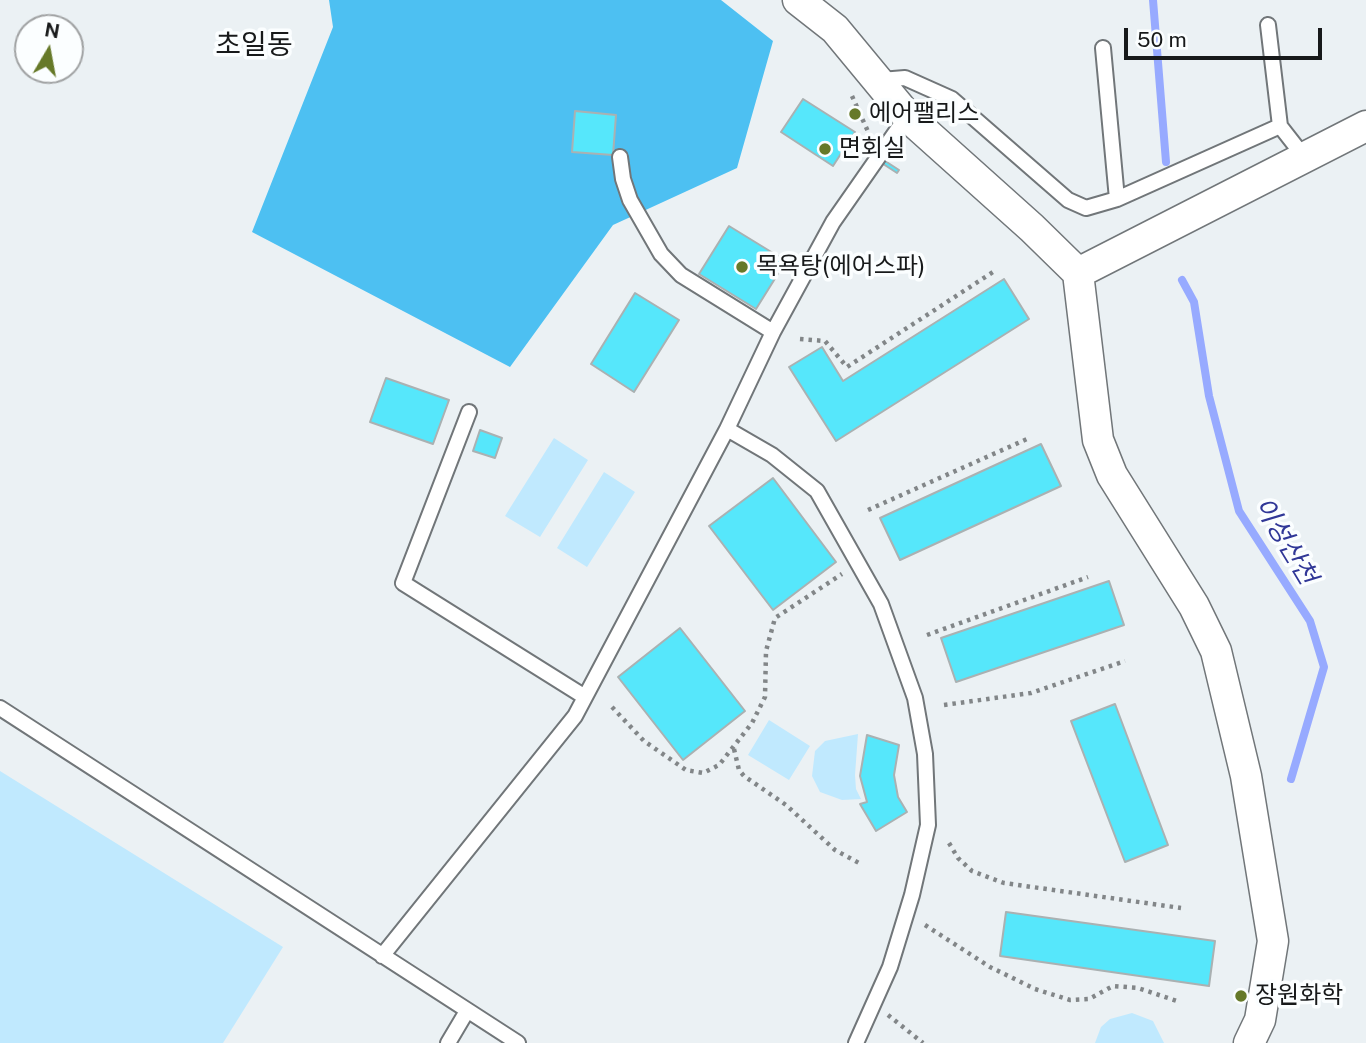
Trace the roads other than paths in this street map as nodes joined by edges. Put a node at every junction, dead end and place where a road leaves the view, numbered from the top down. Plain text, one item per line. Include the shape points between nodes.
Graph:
1 (798, 0) edge
2 (1268, 24) dead end
3 (1103, 48) dead end
4 (880, 80) junction
5 (906, 116) junction
6 (1280, 126) junction
7 (1366, 126) edge
8 (620, 157) dead end
9 (1305, 158) junction
10 (1116, 199) junction
11 (1078, 273) junction
12 (773, 332) junction
13 (469, 412) dead end
14 (727, 429) junction
15 (585, 697) junction
16 (0, 708) edge
17 (382, 956) junction
18 (467, 1011) junction
19 (448, 1043) edge
20 (518, 1043) edge
21 (856, 1043) edge
22 (1248, 1043) edge

1 - 4 street via 835,29
2 - 6 lane
3 - 10 lane
4 - 5 street
4 - 10 lane via 905,78 952,99 1068,200 1086,208
5 - 11 street
5 - 12 lane via 833,222
6 - 9 lane
6 - 10 lane
7 - 9 street
8 - 12 lane via 630,200 661,254 681,275
9 - 11 street
11 - 22 street via 1098,440 1112,475 1194,606 1216,651 1246,776 1273,941 1261,1020
12 - 14 lane
13 - 15 lane via 403,583
14 - 15 lane
14 - 21 lane via 772,455 817,491 881,604 915,698 925,754 928,825 890,967
15 - 17 lane via 575,716
16 - 17 lane
17 - 18 lane
18 - 19 lane
18 - 20 lane

